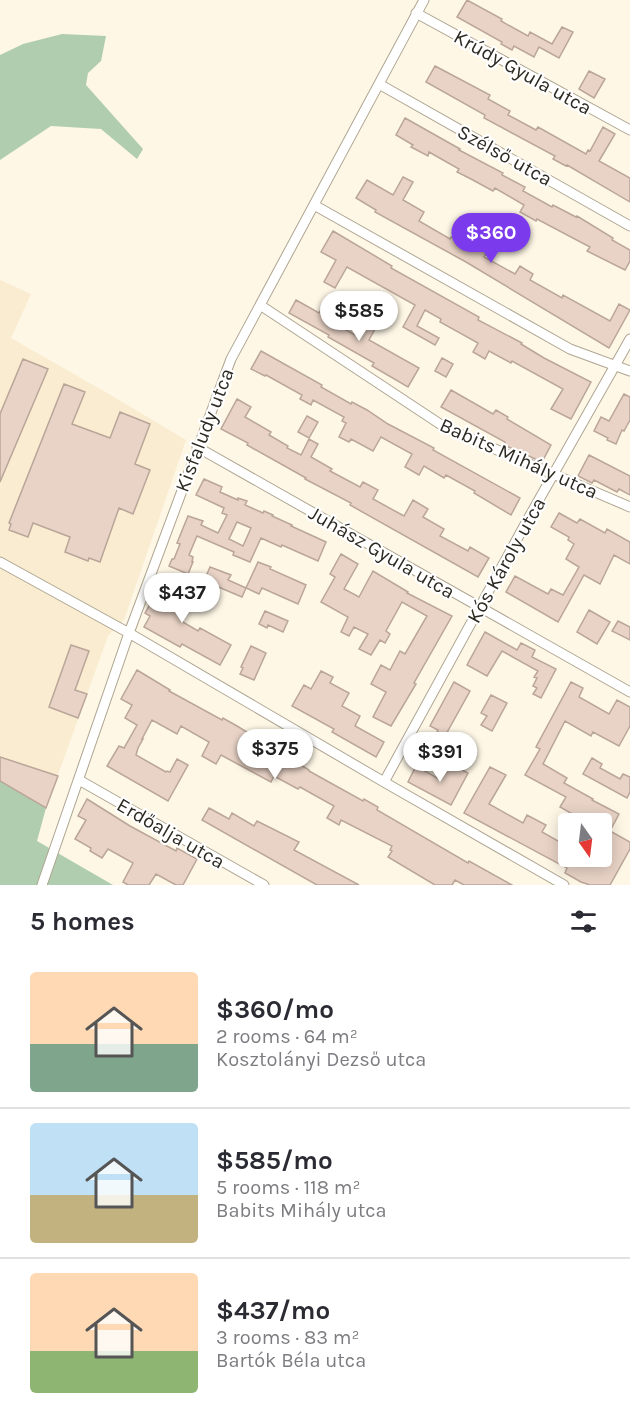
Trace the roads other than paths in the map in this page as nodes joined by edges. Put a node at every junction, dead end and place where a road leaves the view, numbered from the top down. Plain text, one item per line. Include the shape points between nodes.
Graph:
1 (424, 0) edge
2 (416, 13) junction
3 (379, 84) junction
4 (630, 130) edge
5 (314, 205) junction
6 (630, 226) edge
7 (260, 305) junction
8 (630, 339) edge
9 (615, 366) junction
10 (630, 371) edge
11 (197, 447) junction
12 (553, 474) junction
13 (630, 507) edge
14 (0, 562) edge
15 (479, 607) junction
16 (129, 633) junction
17 (630, 693) edge
18 (79, 780) junction
19 (384, 782) junction
20 (42, 885) edge
21 (264, 885) edge
22 (564, 885) edge

1 - 2 street, Kisfaludy utca
2 - 3 street, Kisfaludy utca
2 - 4 street, Krúdy Gyula utca
3 - 5 street, Kisfaludy utca
3 - 6 street, Szélső utca
5 - 7 street, Kisfaludy utca
5 - 9 street via 570,349
7 - 11 street, Kisfaludy utca via 231,359
7 - 12 street, Babits Mihály utca via 446,428
8 - 9 street, Kós Károly utca
9 - 10 street
9 - 12 street, Kós Károly utca
11 - 15 street, Juhász Gyula utca
11 - 16 street, Kisfaludy utca
12 - 13 street, Babits Mihály utca
12 - 15 street, Kós Károly utca
14 - 16 street
15 - 17 street, Juhász Gyula utca
15 - 19 street, Kós Károly utca
16 - 18 street, Kisfaludy utca
16 - 19 street
18 - 20 street, Kisfaludy utca
18 - 21 street, Erdőalja utca
19 - 22 street

